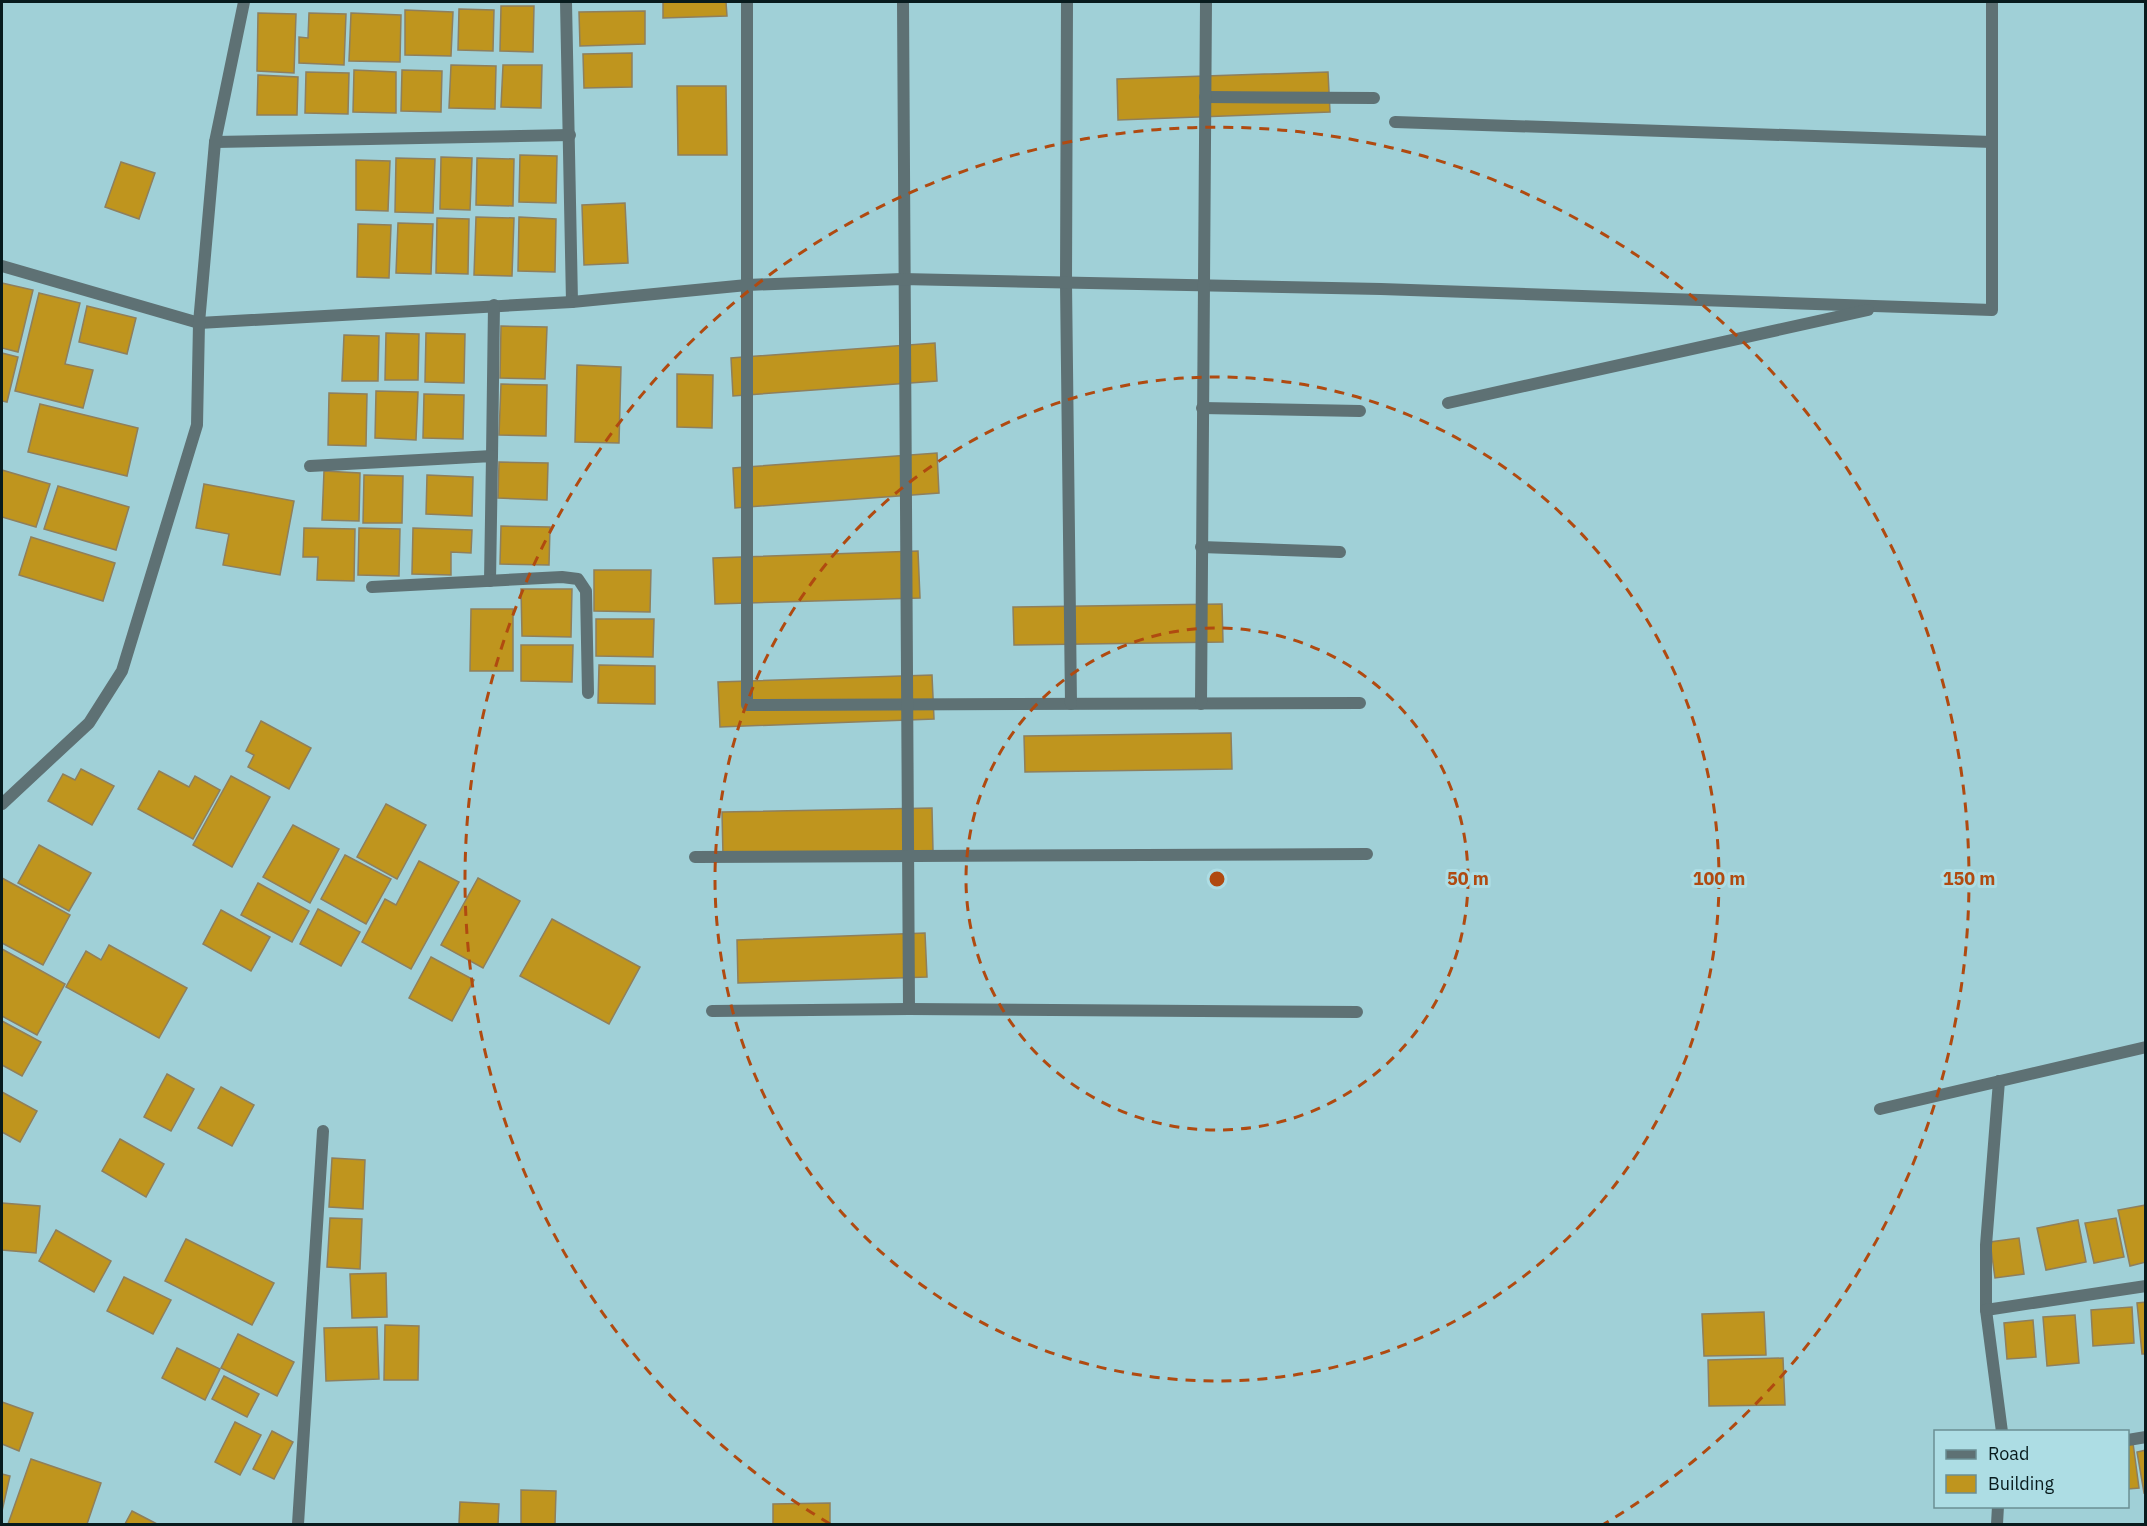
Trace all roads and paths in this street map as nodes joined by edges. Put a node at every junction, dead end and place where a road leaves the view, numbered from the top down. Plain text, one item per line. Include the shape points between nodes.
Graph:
1 (244, 2) edge
2 (566, 2) edge
3 (747, 2) edge
4 (903, 2) edge
5 (1066, 2) edge
6 (1206, 2) edge
7 (1992, 2) edge
8 (1205, 98) junction
9 (1374, 98) dead end
10 (1395, 122) dead end
11 (570, 135) junction
12 (215, 142) junction
13 (1992, 142) junction
14 (2, 266) edge
15 (902, 279) junction
16 (1066, 283) junction
17 (747, 285) junction
18 (1203, 285) junction
19 (572, 302) junction
20 (494, 305) junction
21 (1887, 306) junction
22 (199, 323) junction
23 (1448, 403) dead end
24 (1202, 408) junction
25 (1360, 411) dead end
26 (492, 456) junction
27 (310, 466) dead end
28 (1201, 547) junction
29 (1340, 552) dead end
30 (490, 581) junction
31 (372, 587) dead end
32 (588, 693) dead end
33 (1360, 703) dead end
34 (1071, 704) junction
35 (1201, 704) junction
36 (906, 705) junction
37 (2, 804) edge
38 (1367, 854) dead end
39 (907, 856) junction
40 (695, 857) dead end
41 (909, 1009) junction
42 (712, 1011) dead end
43 (1357, 1012) dead end
44 (2145, 1047) edge
45 (1999, 1081) junction
46 (1880, 1109) dead end
47 (323, 1131) dead end
48 (2145, 1286) edge
49 (1986, 1310) junction
50 (2002, 1430) edge
51 (2145, 1437) edge
52 (2129, 1440) edge
53 (1998, 1508) edge
54 (298, 1524) edge
55 (1997, 1524) edge

1 - 12 street
2 - 11 street
3 - 17 street
4 - 15 street
5 - 16 street
6 - 8 street
7 - 13 street
8 - 9 street
8 - 18 street
10 - 13 street
11 - 12 street
11 - 19 street
12 - 22 street
13 - 21 street via 1992,310
14 - 22 street
15 - 16 street
15 - 17 street
15 - 36 street
16 - 18 street
16 - 34 street
17 - 19 street
17 - 36 street via 747,705
18 - 21 street
18 - 24 street
19 - 20 street
20 - 22 street
20 - 26 street
21 - 23 street
22 - 37 street via 197,425 122,671 89,723
24 - 25 street
24 - 28 street
26 - 27 street
26 - 30 street
28 - 29 street
28 - 35 street
30 - 31 street
30 - 32 street via 562,577 578,579 583,584
33 - 35 street
34 - 35 street
34 - 36 street
36 - 39 street
38 - 39 street
39 - 40 street
39 - 41 street
41 - 42 street
41 - 43 street
44 - 45 street
45 - 46 street
45 - 49 street via 1986,1245
47 - 54 street
48 - 49 street
49 - 50 street
51 - 52 street
53 - 55 street

